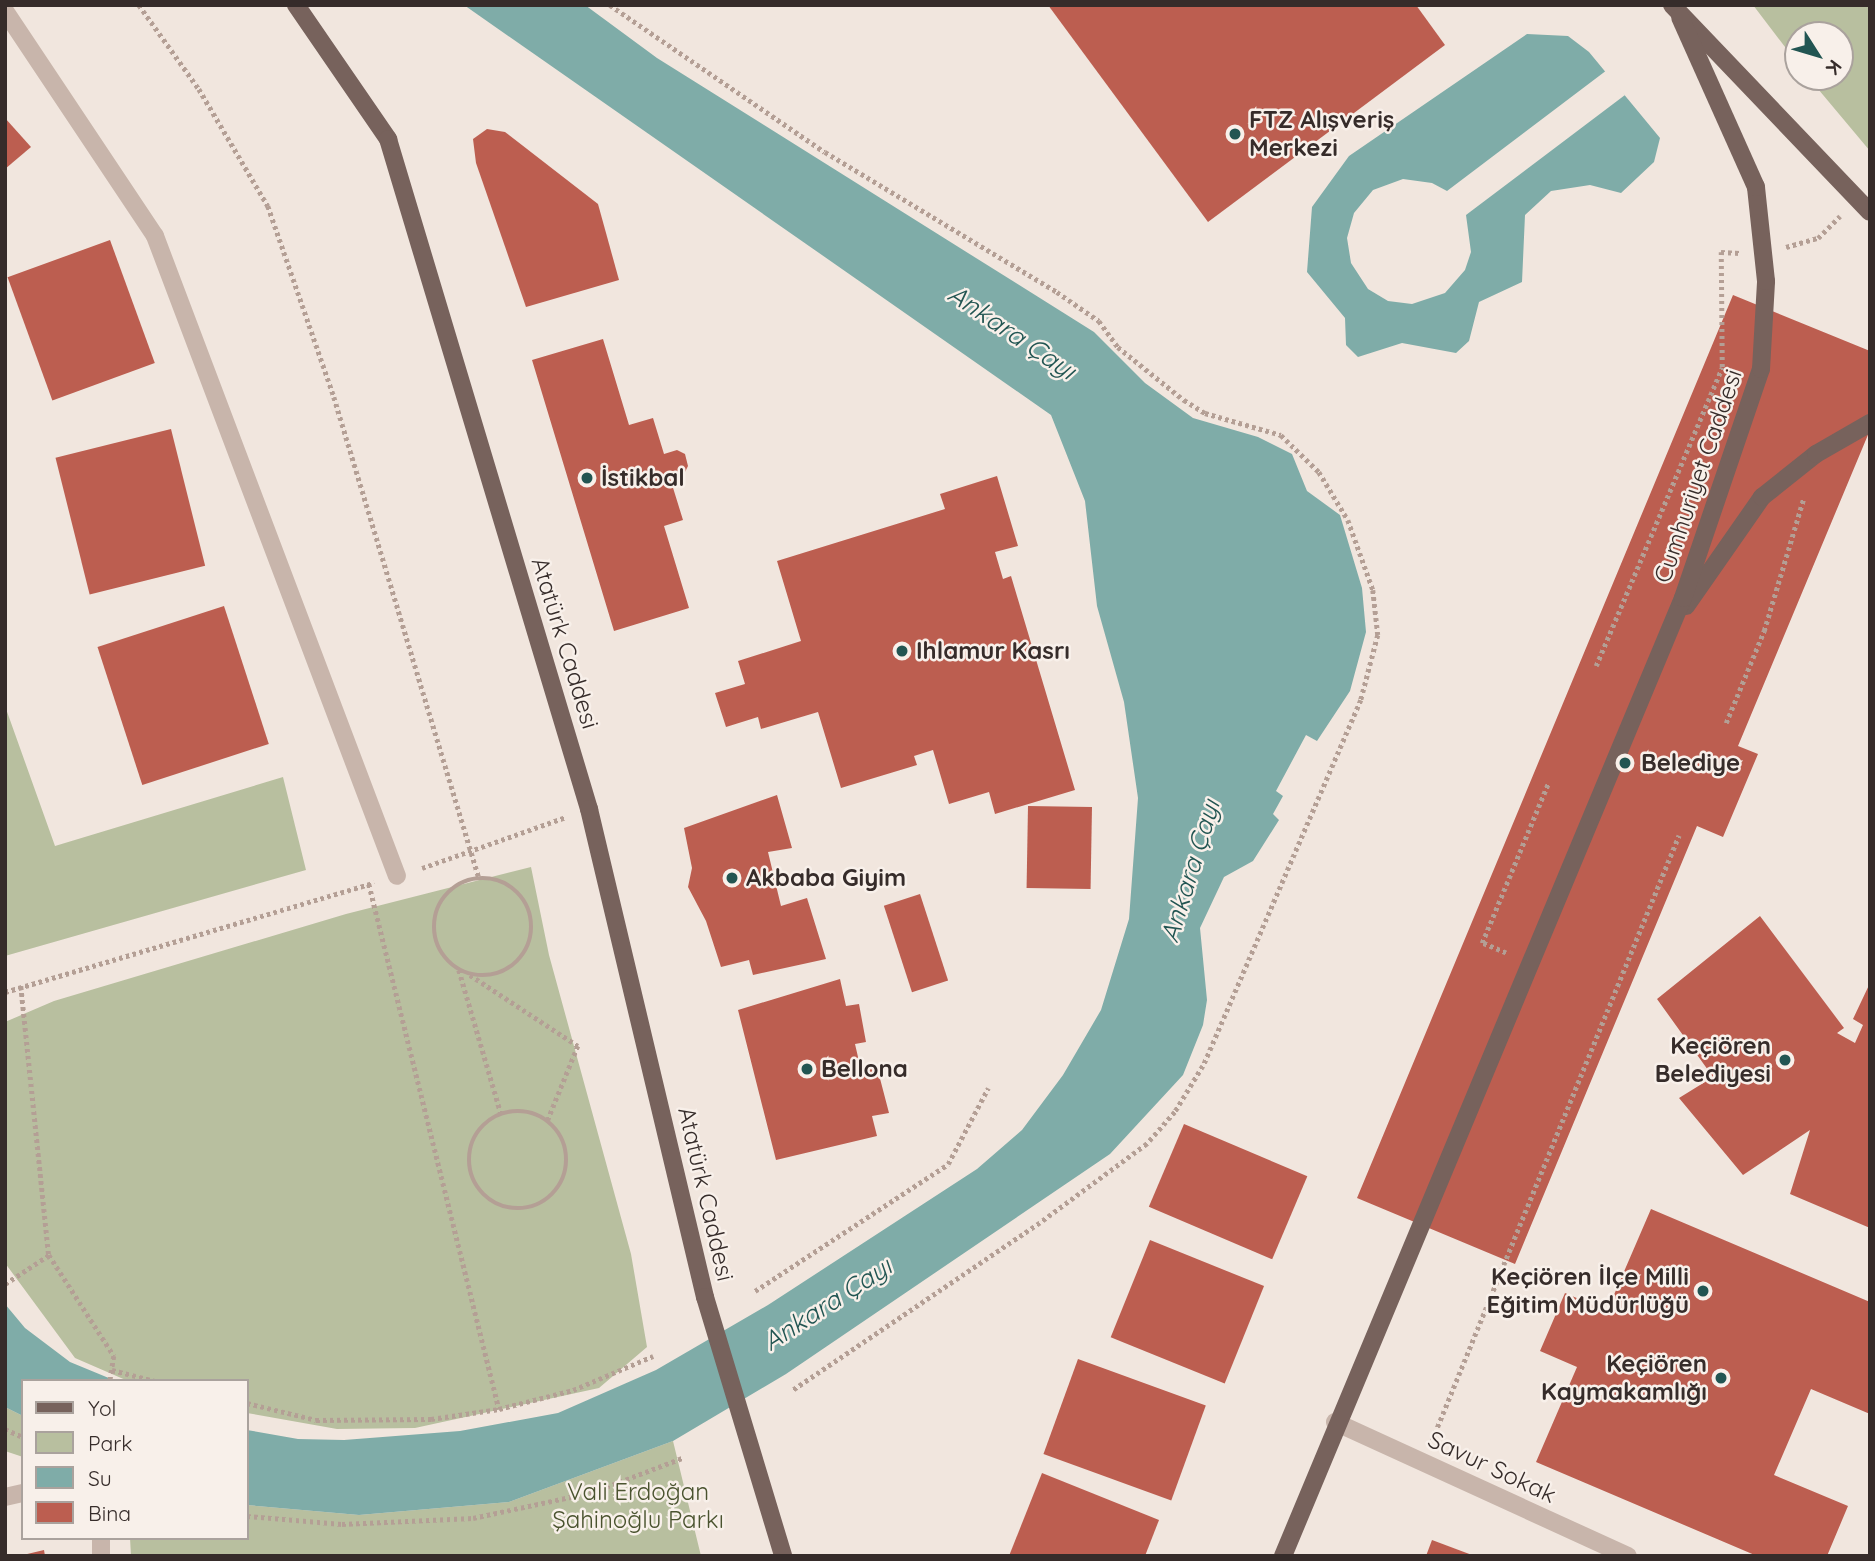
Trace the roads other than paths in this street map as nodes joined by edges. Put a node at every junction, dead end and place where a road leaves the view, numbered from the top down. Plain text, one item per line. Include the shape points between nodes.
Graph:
1 (296, 5) edge
2 (5, 10) edge
3 (1676, 11) edge
4 (1870, 212) edge
5 (1870, 423) edge
6 (1670, 629) junction
7 (397, 876) road end
8 (1335, 1422) junction
9 (783, 1556) edge
10 (1283, 1556) edge
11 (1628, 1556) edge

1 - 9 main road, Atatürk Caddesi via 388,138 589,809 714,1325
2 - 7 street via 155,236
3 - 4 main road
3 - 6 main road, Cumhuriyet Caddesi via 1756,187 1763,253 1761,369
5 - 6 main road via 1816,454 1762,497
6 - 8 main road
8 - 10 main road
8 - 11 street, Savur Sokak

